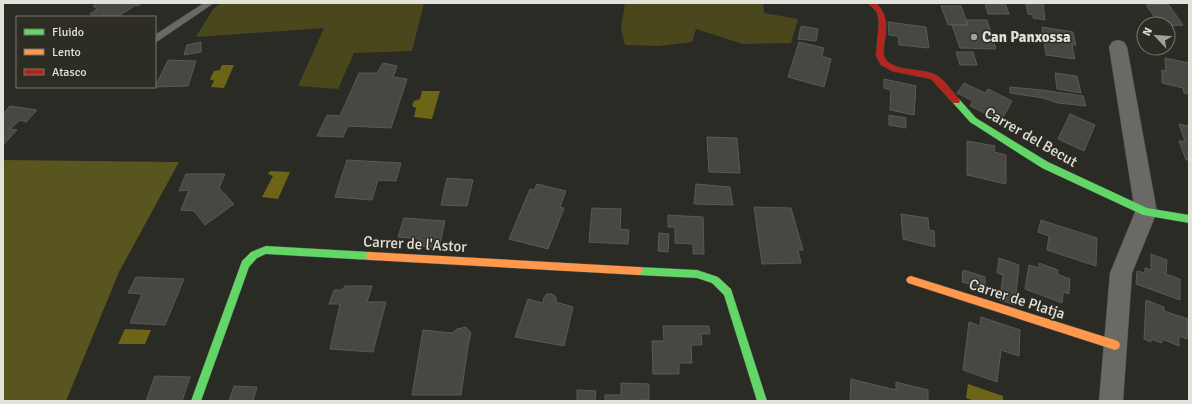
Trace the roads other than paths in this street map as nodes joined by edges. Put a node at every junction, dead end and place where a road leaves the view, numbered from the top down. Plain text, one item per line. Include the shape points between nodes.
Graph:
1 (210, 3) edge
2 (872, 3) edge
3 (156, 39) edge
4 (1118, 47) dead end
5 (1146, 212) junction
6 (1189, 220) edge
7 (911, 280) dead end
8 (1114, 345) junction
9 (196, 401) edge
10 (762, 401) edge
11 (1111, 401) edge

1 - 3 lane
2 - 5 street, Carrer del Becut via 880,11 883,22 880,56 884,63 892,68 934,77 973,120 1046,166
4 - 5 street
5 - 6 street, Carrer del Becut
5 - 8 street via 1121,273
7 - 8 street, Carrer de Platja
8 - 11 street
9 - 10 street, Carrer de l'Astor via 245,264 254,255 266,250 697,274 715,280 728,292

